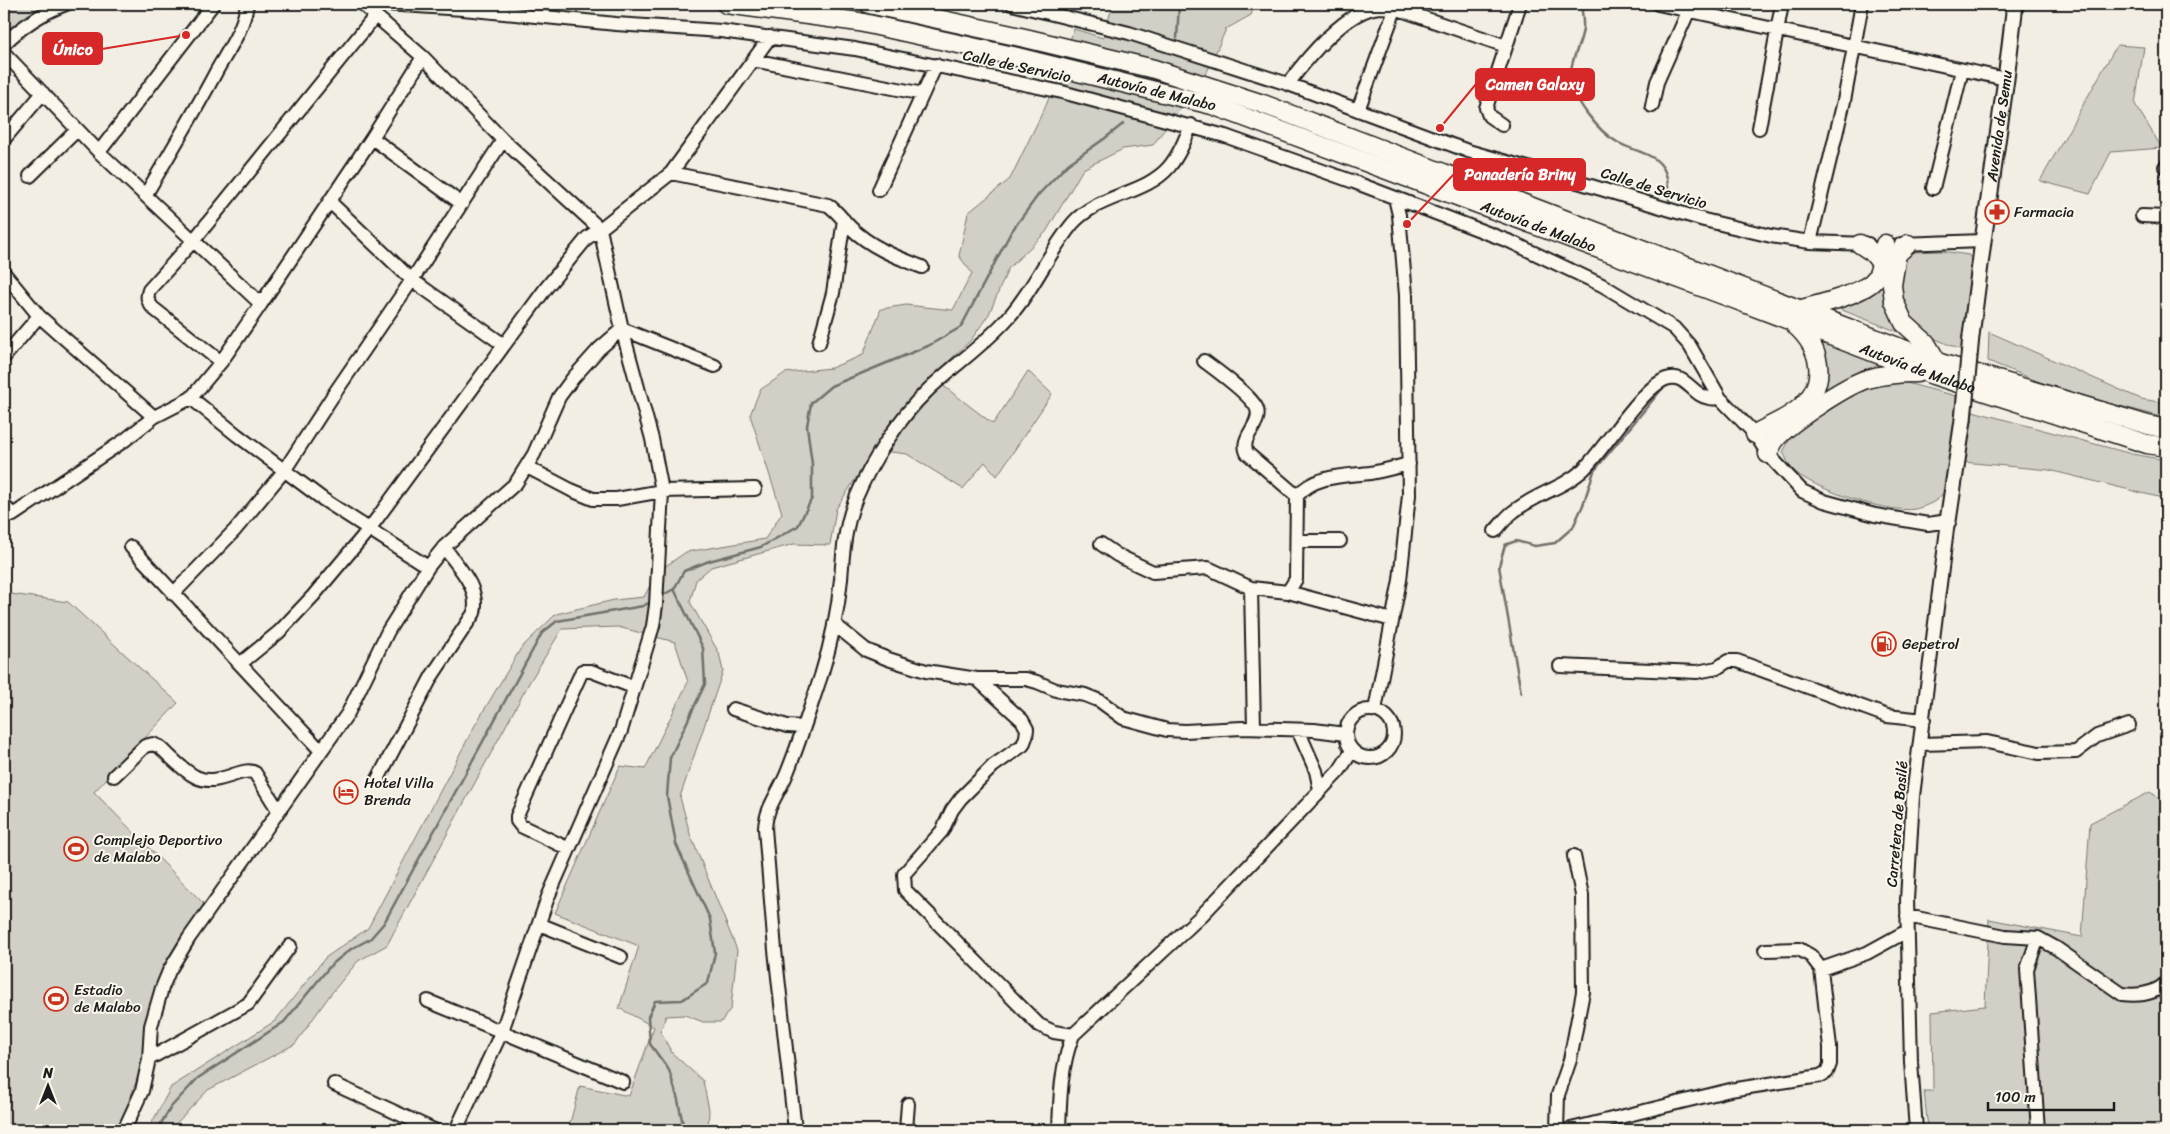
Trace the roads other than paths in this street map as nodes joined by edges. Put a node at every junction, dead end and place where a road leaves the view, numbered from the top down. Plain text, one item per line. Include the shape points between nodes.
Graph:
1 (66, 4) edge
2 (213, 4) edge
3 (247, 4) edge
4 (362, 4) edge
5 (386, 4) edge
6 (726, 4) edge
7 (869, 4) edge
8 (1012, 4) edge
9 (1520, 4) edge
10 (1658, 4) edge
11 (1782, 4) edge
12 (1862, 4) edge
13 (2015, 4) edge
14 (1396, 6) edge
15 (1698, 9) edge
16 (376, 15) junction
17 (1777, 30) junction
18 (770, 37) junction
19 (4, 44) edge
20 (1506, 46) junction
21 (1855, 46) junction
22 (4, 53) edge
23 (423, 57) junction
24 (753, 60) junction
25 (936, 65) junction
26 (1962, 70) junction
27 (2006, 79) junction
28 (1288, 84) junction
29 (43, 93) junction
30 (923, 94) junction
31 (1652, 106) dead end
32 (1358, 110) junction
33 (1502, 124) dead end
34 (1191, 126) junction
35 (1759, 128) dead end
36 (77, 130) junction
37 (372, 138) junction
38 (4, 139) edge
39 (504, 140) junction
40 (98, 152) junction
41 (671, 173) junction
42 (30, 176) dead end
43 (1933, 188) dead end
44 (879, 190) dead end
45 (146, 194) junction
46 (1401, 200) junction
47 (330, 202) junction
48 (462, 204) junction
49 (2142, 216) dead end
50 (2166, 217) edge
51 (844, 220) junction
52 (600, 229) junction
53 (194, 240) junction
54 (1983, 241) junction
55 (1810, 242) junction
56 (1860, 244) junction
57 (1885, 244) junction
58 (1908, 244) junction
59 (1880, 262) junction
60 (922, 267) dead end
61 (4, 273) edge
62 (412, 280) junction
63 (261, 304) junction
64 (1795, 315) junction
65 (39, 316) junction
66 (622, 329) junction
67 (819, 343) dead end
68 (504, 344) junction
69 (4, 357) edge
70 (1204, 361) dead end
71 (221, 362) junction
72 (715, 366) dead end
73 (1935, 369) junction
74 (191, 398) junction
75 (1720, 398) junction
76 (154, 417) junction
77 (2166, 428) edge
78 (1755, 434) junction
79 (2166, 447) edge
80 (1768, 454) junction
81 (1409, 464) junction
82 (527, 467) junction
83 (284, 471) junction
84 (755, 489) dead end
85 (662, 491) junction
86 (1298, 496) junction
87 (7, 514) edge
88 (1948, 521) junction
89 (370, 528) junction
90 (1495, 531) dead end
91 (1298, 541) junction
92 (1340, 541) dead end
93 (1101, 544) dead end
94 (131, 547) dead end
95 (444, 547) junction
96 (428, 567) junction
97 (1252, 588) junction
98 (1288, 592) junction
99 (173, 594) junction
100 (1392, 620) junction
101 (834, 624) junction
102 (240, 664) junction
103 (1560, 666) dead end
104 (976, 679) junction
105 (633, 687) junction
106 (732, 709) dead end
107 (1375, 710) junction
108 (1924, 720) junction
109 (2129, 725) dead end
110 (804, 727) junction
111 (1254, 728) junction
112 (1298, 730) junction
113 (1345, 734) junction
114 (1921, 744) junction
115 (321, 751) junction
116 (1352, 751) junction
117 (114, 776) dead end
118 (378, 779) dead end
119 (1320, 790) junction
120 (278, 810) junction
121 (569, 850) junction
122 (1574, 856) dead end
123 (1907, 916) junction
124 (540, 924) junction
125 (1907, 931) junction
126 (2038, 938) junction
127 (290, 946) dead end
128 (1765, 950) dead end
129 (620, 957) dead end
130 (1821, 969) junction
131 (2166, 984) edge
132 (428, 1001) dead end
133 (502, 1031) junction
134 (1074, 1035) junction
135 (149, 1059) junction
136 (623, 1082) dead end
137 (334, 1084) dead end
138 (908, 1104) dead end
139 (124, 1130) edge
140 (434, 1130) edge
141 (456, 1130) edge
142 (795, 1130) edge
143 (906, 1130) edge
144 (1059, 1130) edge
145 (1557, 1130) edge
146 (1567, 1130) edge
147 (1916, 1130) edge
148 (2038, 1130) edge

1 - 19 street via 33,20
2 - 40 street
3 - 45 street via 238,32
4 - 16 street
5 - 18 street, Calle de Servicio
6 - 64 highway, Autovía de Malabo via 859,22 1212,105
7 - 64 highway, Autovía de Malabo via 1154,69 1263,104 1477,184
8 - 28 street, Calle de Servicio via 1129,33
9 - 20 street
10 - 15 street
11 - 17 street
12 - 21 street
13 - 27 main road, Avenida de Semu
14 - 20 street
14 - 28 street via 1378,7 1350,19 1307,57
14 - 32 street
15 - 17 street
15 - 31 street via 1657,82
16 - 23 street
16 - 53 street
17 - 21 street
17 - 35 street
18 - 24 street
18 - 25 street, Calle de Servicio
20 - 33 street via 1486,108 1489,116
21 - 26 street
21 - 55 street
22 - 29 street
23 - 37 street
23 - 39 street
24 - 30 street
24 - 41 street
25 - 30 street
25 - 34 street, Calle de Servicio via 1062,92
26 - 27 street
26 - 43 street
27 - 54 main road, Avenida de Semu
28 - 32 street, Calle de Servicio
29 - 36 street
29 - 38 street
30 - 44 street
32 - 55 street, Calle de Servicio via 1468,151 1704,220
34 - 46 street, Calle de Servicio
34 - 101 street via 1169,168 1145,184 1103,201 1075,222 1008,318 907,414 870,469 855,499 842,551
36 - 40 street
36 - 42 street
37 - 47 street
37 - 48 street
39 - 48 street
39 - 52 street
40 - 45 street
41 - 51 street via 828,205
41 - 52 street
45 - 53 street
46 - 75 street, Calle de Servicio via 1558,263 1652,314 1674,328 1690,346
46 - 81 street
47 - 62 street
47 - 63 street
48 - 62 street
49 - 50 street
51 - 60 street via 870,244
51 - 67 street via 833,293
52 - 66 street
52 - 68 street via 587,238
53 - 63 street
53 - 71 street via 150,290 148,302
54 - 58 street, Calle de Servicio
54 - 88 main road, Avenida de Semu, bridge
55 - 56 street, Calle de Servicio
56 - 57 street, Calle de Servicio
56 - 59 highway
57 - 58 street, Calle de Servicio
57 - 59 highway
58 - 73 highway via 1897,254 1892,285 1894,301 1904,323 1926,343
59 - 64 highway via 1878,275 1868,286
61 - 65 street
62 - 68 street
62 - 83 street
63 - 71 street
64 - 73 highway, Autovía de Malabo
64 - 78 highway via 1816,351 1819,364 1817,380 1810,396 1797,410
65 - 69 street
65 - 76 street
66 - 72 street
66 - 82 street via 599,349 564,391
66 - 85 street via 652,439
68 - 89 street
70 - 86 street via 1250,398 1257,408 1258,418 1245,443 1247,453
71 - 74 street
73 - 77 highway, Autovía de Malabo
73 - 79 highway, Autovía de Malabo via 2033,409
73 - 80 highway via 1895,373 1855,384 1788,428 1774,441
74 - 76 street
74 - 83 street
75 - 78 street, Calle de Servicio
75 - 90 street via 1708,398 1679,378 1666,379 1629,412 1583,470 1513,512
76 - 87 street via 125,440
78 - 80 street, Calle de Servicio
80 - 88 street, Calle de Servicio via 1802,492 1824,501 1902,520 1928,524
81 - 86 street via 1371,473 1338,476 1304,488
81 - 100 street via 1407,520
82 - 85 street via 593,499 617,499
82 - 95 street via 503,496
83 - 89 street
83 - 99 street via 235,530
84 - 85 street
85 - 105 street via 657,599 653,626
86 - 91 street
88 - 108 street, Carretera de Basilé
89 - 96 street
89 - 102 street via 279,632
91 - 92 street
91 - 98 street via 1296,579
93 - 97 street via 1152,572 1208,568
94 - 99 street
95 - 96 street
95 - 118 street via 474,592 474,613 432,676
96 - 115 street via 388,631 348,714
97 - 98 street
97 - 111 street
98 - 100 street
99 - 102 street
100 - 107 street
101 - 104 street via 866,650 888,659 926,671
101 - 110 street via 825,664
102 - 115 street
103 - 108 street via 1697,672 1737,660 1887,716
104 - 111 street via 1026,679 1056,690 1085,695 1100,701 1123,718 1167,730
104 - 134 street via 1022,720 1027,729 1026,737 961,798 942,831 904,874 905,890 1039,1025 1054,1032
105 - 121 street via 620,731
105 - 121 street via 591,671 582,671 517,816 522,826
106 - 110 street via 787,726
107 - 113 street via 1368,709 1354,715
107 - 116 street via 1391,722 1392,743 1382,755 1374,758 1359,756
108 - 114 street, Carretera de Basilé
109 - 114 street via 2098,736 2076,752 2039,752 1987,742
110 - 142 street via 786,776 765,816 775,950
111 - 112 street
112 - 113 street
112 - 119 street via 1316,771
113 - 116 street
114 - 123 street, Carretera de Basilé via 1914,796
115 - 120 street
116 - 119 street via 1339,771
117 - 120 street via 145,746 153,744 160,746 196,777 224,779 245,770 255,773
119 - 134 street via 1202,915
120 - 135 street via 169,971 152,1026
121 - 124 street
122 - 145 street via 1582,895 1583,992 1570,1060 1558,1095
123 - 125 street, Carretera de Basilé
123 - 126 street via 2006,936
124 - 129 street
124 - 133 street
125 - 130 street via 1867,953
125 - 147 street, Carretera de Basilé
126 - 131 street via 2122,994 2150,993
126 - 148 street via 2027,968
127 - 135 street via 248,1004
128 - 130 street via 1799,949 1811,956
130 - 146 street via 1830,1047 1827,1072 1820,1076 1730,1090
132 - 133 street
133 - 136 street
133 - 141 street
134 - 144 street via 1068,1047 1062,1078
135 - 139 street via 140,1098
137 - 140 street
138 - 143 street

